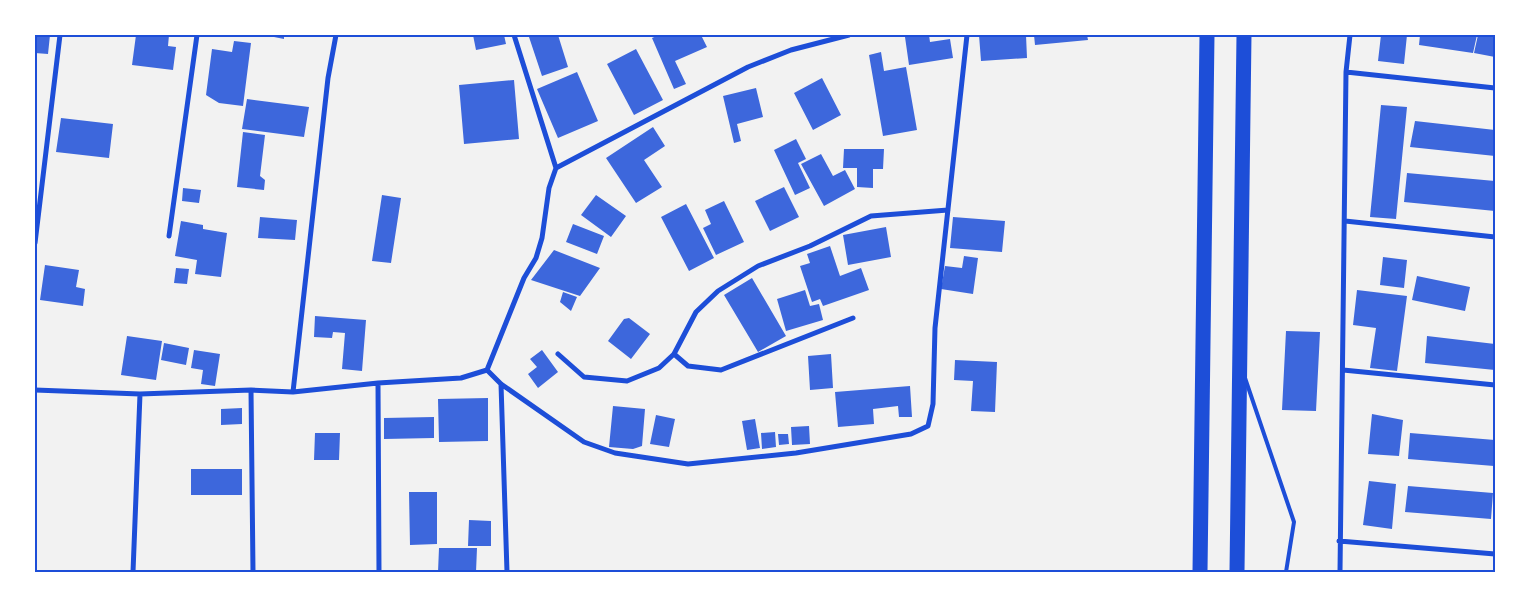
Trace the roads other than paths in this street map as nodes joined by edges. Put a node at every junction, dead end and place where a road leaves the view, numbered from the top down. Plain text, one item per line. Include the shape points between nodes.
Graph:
1 (60, 35) edge
2 (197, 35) edge
3 (336, 35) edge
4 (514, 35) edge
5 (849, 35) edge
6 (967, 35) edge
7 (1207, 35) edge
8 (1244, 35) edge
9 (1350, 35) edge
10 (1346, 72) junction
11 (1495, 88) edge
12 (556, 168) junction
13 (948, 210) junction
14 (1345, 221) junction
15 (169, 236) dead end
16 (1495, 237) edge
17 (35, 244) edge
18 (853, 318) dead end
19 (558, 354) dead end
20 (674, 354) junction
21 (1240, 361) junction
22 (487, 370) junction
23 (1343, 370) junction
24 (378, 383) junction
25 (501, 384) junction
26 (1495, 385) edge
27 (35, 390) edge
28 (250, 390) junction
29 (293, 392) junction
30 (140, 394) junction
31 (1339, 541) junction
32 (1495, 554) edge
33 (133, 572) edge
34 (253, 572) edge
35 (379, 572) edge
36 (507, 572) edge
37 (1200, 572) edge
38 (1237, 572) edge
39 (1286, 572) edge
40 (1340, 572) edge

1 - 17 street
2 - 15 street
3 - 29 street via 328,78
4 - 12 street
5 - 12 street via 791,50 748,67
6 - 13 street
7 - 37 highway
8 - 21 highway
9 - 10 street
10 - 11 street
10 - 14 street
12 - 22 street via 536,258 524,278
13 - 20 street via 871,216 810,246 758,266 718,291 696,312
13 - 25 street via 935,328 933,404 928,426 912,434 796,453 688,464 615,453 584,442
14 - 16 street
14 - 23 street
18 - 20 street via 721,370 688,366
19 - 20 street via 584,377 627,380 659,368
21 - 38 highway
21 - 39 lane via 1294,522
22 - 24 street via 460,378
22 - 25 street
23 - 26 street
23 - 31 street
24 - 29 street
24 - 35 street
25 - 36 street
27 - 30 street
28 - 29 street
28 - 30 street
28 - 34 street
30 - 33 street
31 - 32 street
31 - 40 street

